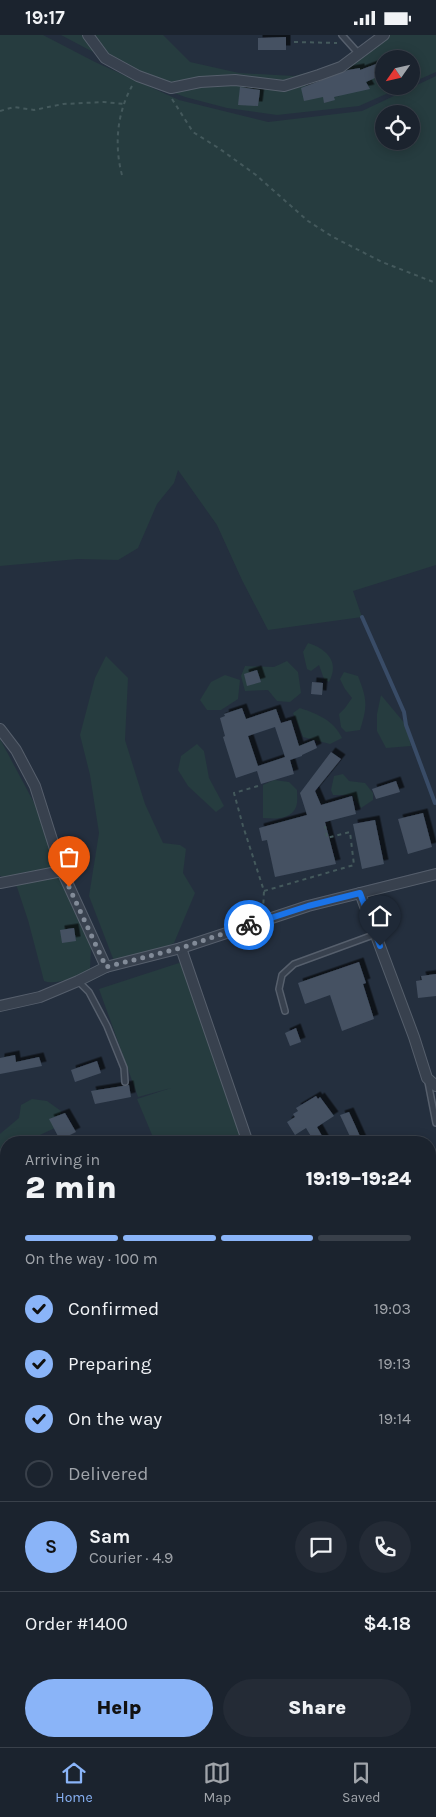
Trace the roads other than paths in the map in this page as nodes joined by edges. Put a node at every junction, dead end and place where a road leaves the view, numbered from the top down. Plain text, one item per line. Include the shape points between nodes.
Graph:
1 (88, 35) edge
2 (342, 35) edge
3 (384, 35) edge
4 (359, 55) junction
5 (0, 729) edge
6 (62, 871) junction
7 (436, 875) edge
8 (0, 883) edge
9 (360, 893) junction
10 (376, 934) junction
11 (181, 948) junction
12 (106, 967) junction
13 (78, 981) junction
14 (0, 1007) edge
15 (285, 1011) dead end
16 (427, 1078) junction
17 (125, 1082) dead end
18 (436, 1086) edge
19 (436, 1123) edge
20 (246, 1136) edge

1 - 4 street via 105,59 171,88 200,81 235,80 284,86 341,67
2 - 4 lane
3 - 4 street
5 - 6 street via 16,750 34,786
6 - 8 street
6 - 12 street
7 - 9 street
9 - 10 street
9 - 11 street via 262,920
10 - 15 lane via 294,964 282,975 279,989
10 - 16 street
11 - 12 street
11 - 20 street
12 - 13 street
13 - 14 street via 40,997
13 - 17 lane via 89,992 107,1026 124,1068
16 - 18 street
16 - 19 lane

